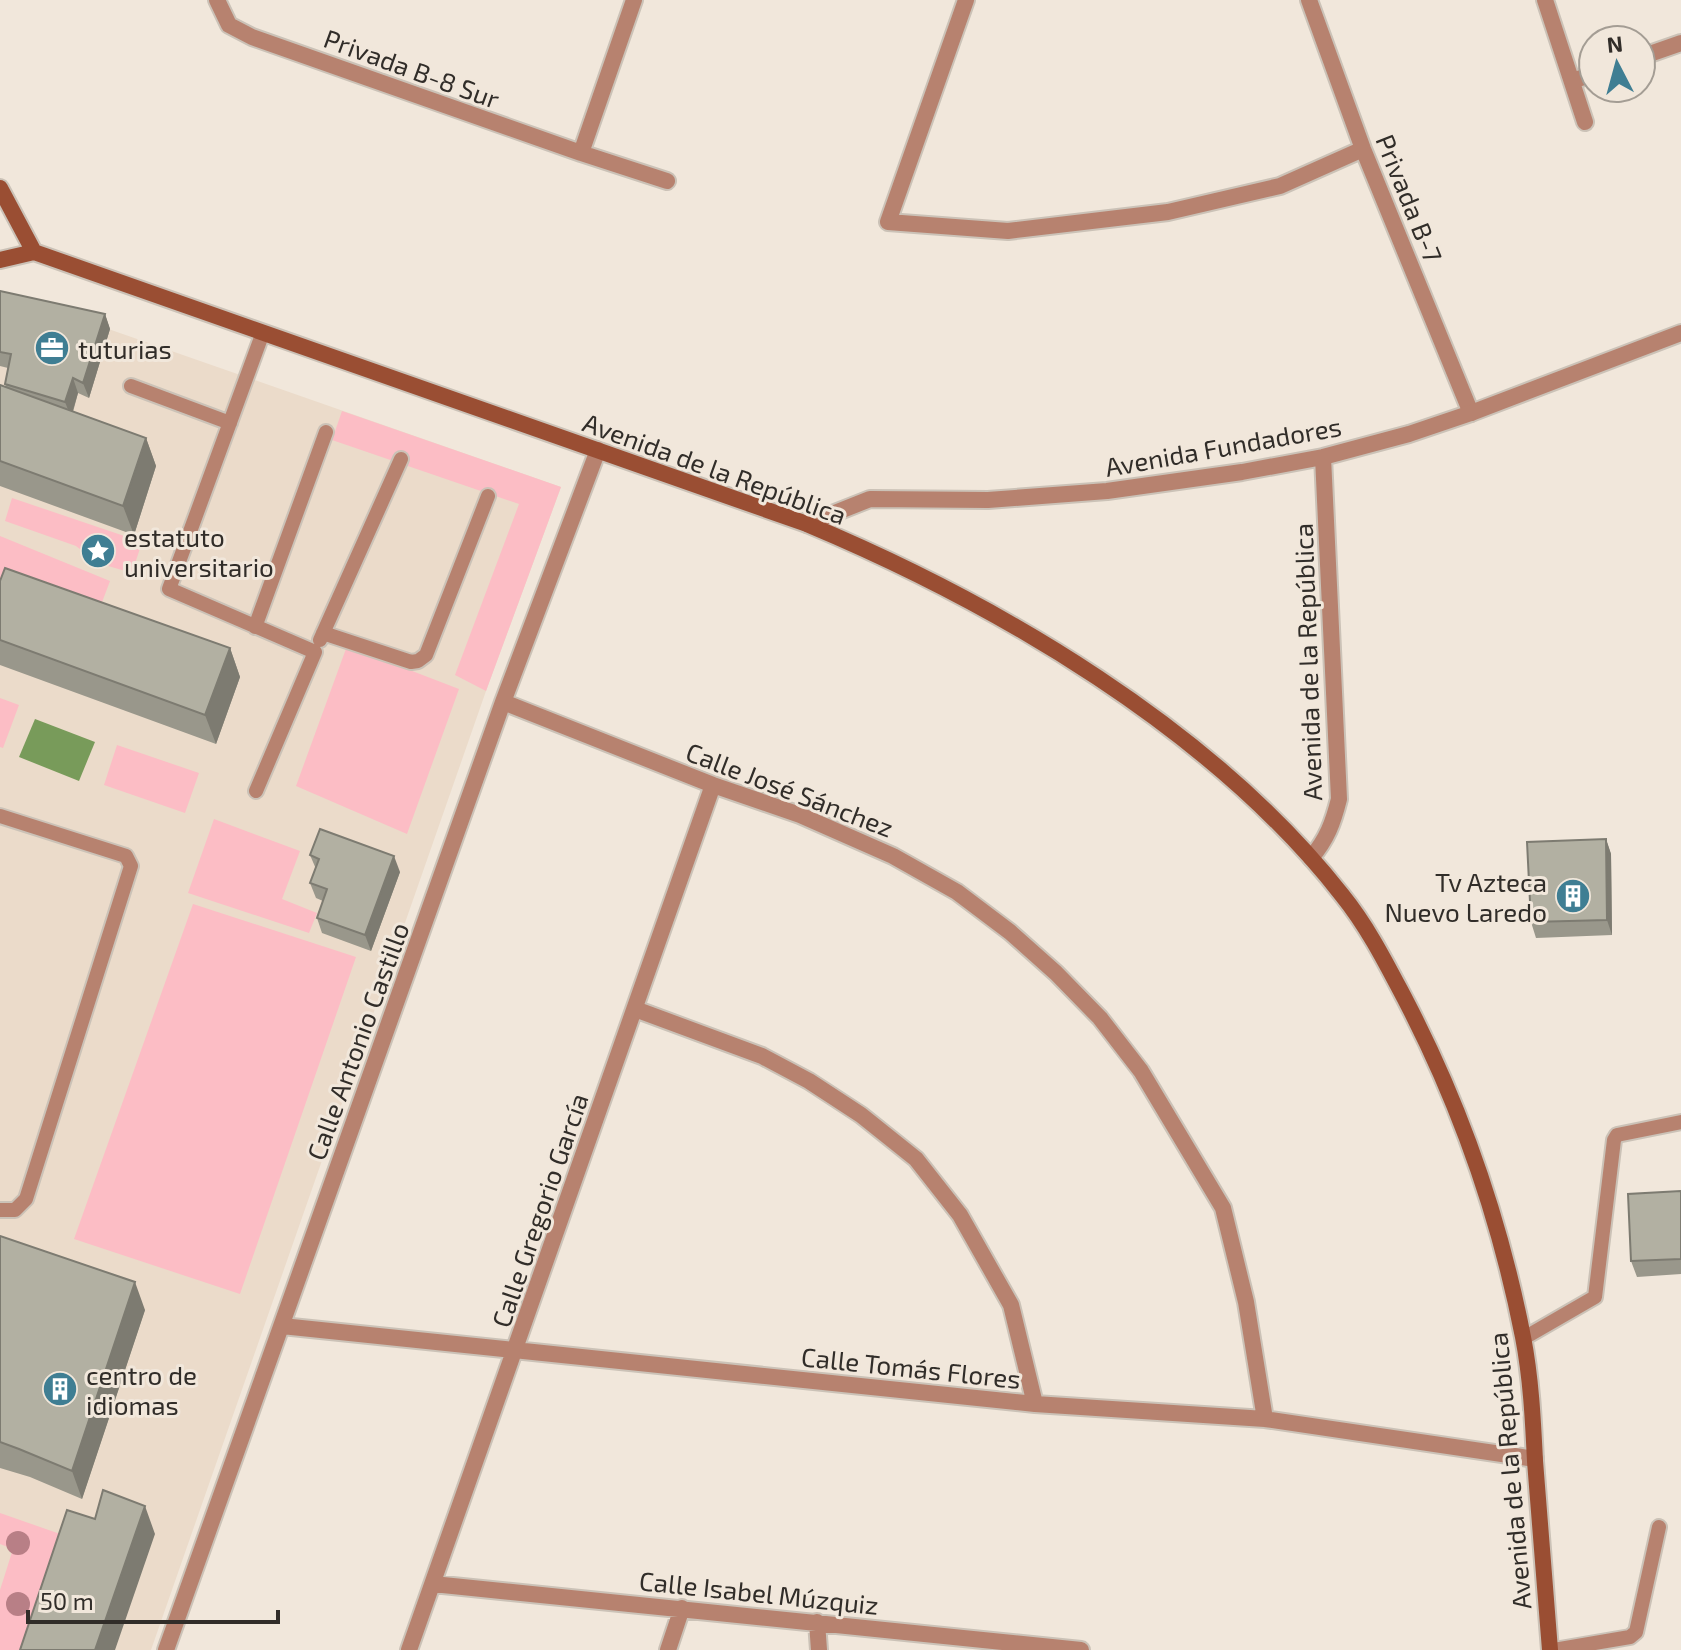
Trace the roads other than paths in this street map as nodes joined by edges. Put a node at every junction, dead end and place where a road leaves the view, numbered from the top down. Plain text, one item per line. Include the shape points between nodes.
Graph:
1 (217, 0) edge
2 (634, 0) edge
3 (966, 0) edge
4 (1309, 0) edge
5 (1545, 0) edge
6 (1681, 43) edge
7 (1657, 51) edge
8 (1577, 79) edge
9 (1572, 81) junction
10 (1585, 122) dead end
11 (1363, 149) junction
12 (581, 153) junction
13 (667, 181) dead end
14 (0, 188) edge
15 (34, 252) junction
16 (0, 260) edge
17 (1681, 333) edge
18 (262, 335) junction
19 (131, 386) dead end
20 (1471, 413) junction
21 (230, 423) junction
22 (326, 432) dead end
23 (598, 450) junction
24 (1323, 457) junction
25 (401, 459) dead end
26 (488, 496) dead end
27 (807, 524) junction
28 (255, 627) junction
29 (323, 633) junction
30 (315, 652) junction
31 (503, 702) junction
32 (713, 785) junction
33 (256, 791) dead end
34 (0, 816) edge
35 (1311, 858) junction
36 (635, 1009) junction
37 (1681, 1122) edge
38 (0, 1210) edge
39 (282, 1326) junction
40 (1524, 1338) junction
41 (515, 1351) junction
42 (1035, 1404) junction
43 (1265, 1419) junction
44 (1535, 1459) junction
45 (1659, 1527) dead end
46 (433, 1584) junction
47 (682, 1608) junction
48 (817, 1622) junction
49 (166, 1650) edge
50 (409, 1650) edge
51 (668, 1650) edge
52 (819, 1650) edge
53 (1069, 1650) edge
54 (1552, 1650) edge

1 - 12 street, Privada B-8 Sur via 229,25 252,37
2 - 12 street
3 - 11 street via 888,222 1008,231 1168,212 1280,186
4 - 11 street, Privada B-7
5 - 9 street
6 - 7 street
8 - 9 street
9 - 10 street
11 - 20 street, Privada B-7
12 - 13 street, Privada B-8 Sur
14 - 15 main road
15 - 16 main road
15 - 18 main road, Avenida de la República
17 - 20 street, Avenida Fundadores
18 - 21 lane
18 - 23 main road, Avenida de la República
19 - 21 lane
20 - 24 street, Avenida Fundadores
21 - 28 lane via 169,589
22 - 28 lane
23 - 27 main road, Avenida de la República
23 - 31 street, Calle Antonio Castillo
24 - 27 street, Avenida Fundadores via 1107,491 988,500 870,499
24 - 35 street, Avenida de la República via 1339,799 1324,842
25 - 29 lane
26 - 29 lane via 426,655 411,662
27 - 35 main road, Avenida de la República via 864,548 1076,664 1205,756
28 - 30 lane
29 - 30 lane
30 - 33 lane
31 - 32 street, Calle José Sánchez
31 - 39 street, Calle Antonio Castillo
32 - 36 street, Calle Gregorio García
32 - 43 street, Calle José Sánchez via 880,850 957,892 1010,932 1100,1018 1141,1071 1223,1208 1246,1302
34 - 38 lane via 126,856 131,866 26,1199 15,1210
35 - 40 main road, Avenida de la República via 1344,896 1378,949 1430,1047 1469,1139
36 - 41 street, Calle Gregorio García
36 - 42 street via 762,1056 809,1081 916,1159 960,1215 1011,1305
37 - 40 lane via 1617,1135 1595,1297
39 - 41 street, Calle Tomás Flores
39 - 49 street, Calle Antonio Castillo
40 - 44 main road, Avenida de la República
41 - 42 street, Calle Tomás Flores
41 - 46 street, Calle Gregorio García
42 - 43 street, Calle Tomás Flores
43 - 44 street, Calle Tomás Flores
44 - 54 main road, Avenida de la República
45 - 54 lane via 1636,1632
46 - 47 street, Calle Isabel Múzquiz
46 - 50 street, Calle Gregorio García
47 - 48 street, Calle Isabel Múzquiz
47 - 51 street
48 - 52 street
48 - 53 street, Calle Isabel Múzquiz

